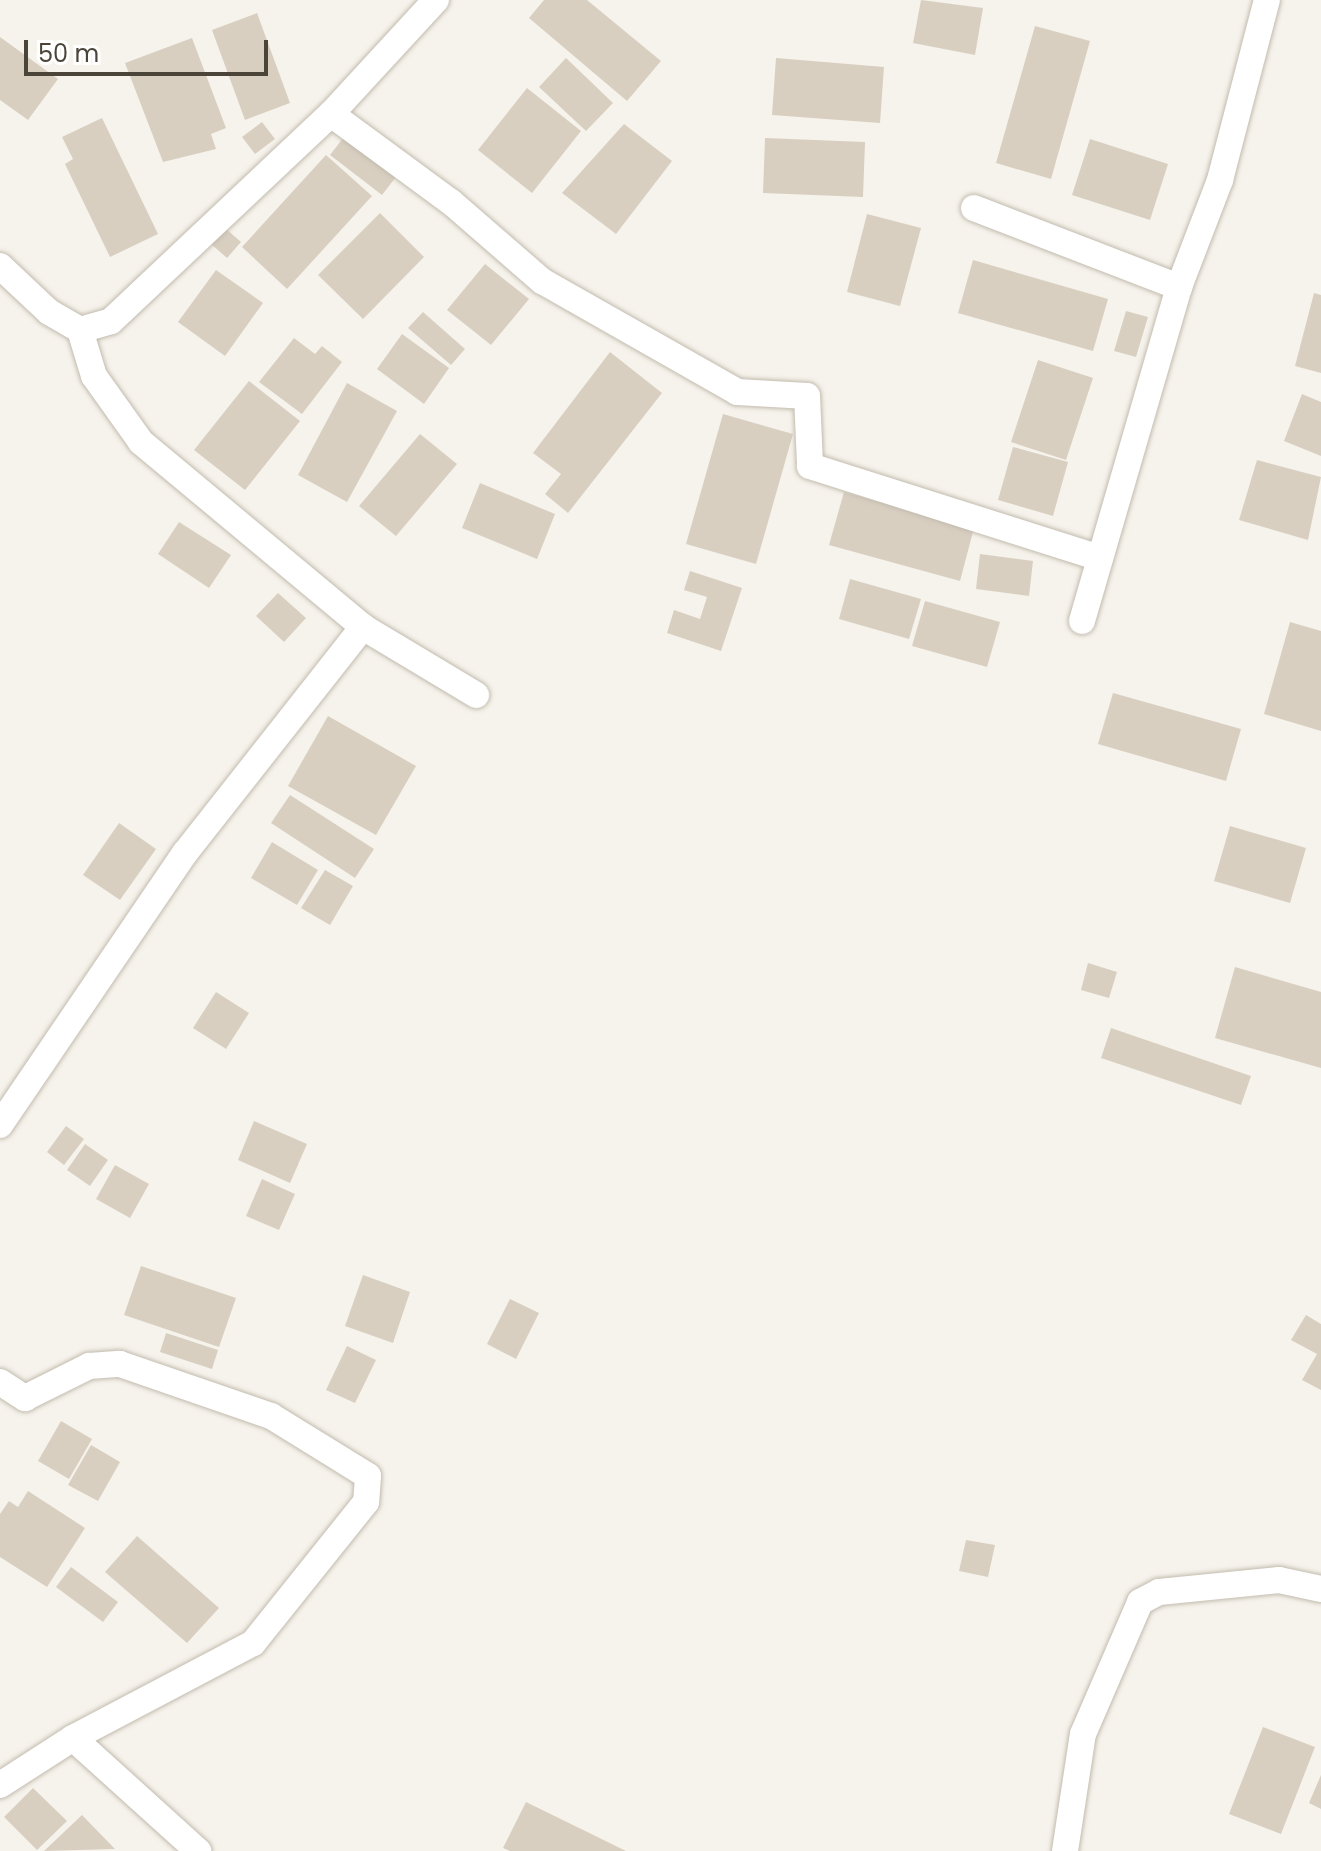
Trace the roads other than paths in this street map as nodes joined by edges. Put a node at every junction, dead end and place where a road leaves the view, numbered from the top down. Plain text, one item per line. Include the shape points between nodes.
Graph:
1 (436, 0) edge
2 (1267, 0) edge
3 (331, 114) junction
4 (974, 208) dead end
5 (0, 266) edge
6 (1179, 287) junction
7 (80, 330) junction
8 (1100, 558) junction
9 (1082, 621) dead end
10 (363, 627) junction
11 (476, 695) dead end
12 (0, 1125) edge
13 (0, 1382) edge
14 (1321, 1589) edge
15 (73, 1738) junction
16 (0, 1785) edge
17 (198, 1851) edge
18 (1065, 1851) edge

1 - 3 street
2 - 6 street via 1220,180
3 - 7 street via 111,321
3 - 8 street via 451,202 542,281 737,392 807,396 810,466
4 - 6 street
5 - 7 street via 49,312
6 - 8 street
7 - 10 street via 94,376 141,442
8 - 9 street
10 - 11 street
10 - 12 street via 185,853
13 - 15 street via 25,1398 89,1366 120,1364 271,1416 368,1476 366,1502 253,1643
14 - 18 street via 1279,1580 1159,1592 1140,1602 1083,1734
15 - 16 street
15 - 17 street

